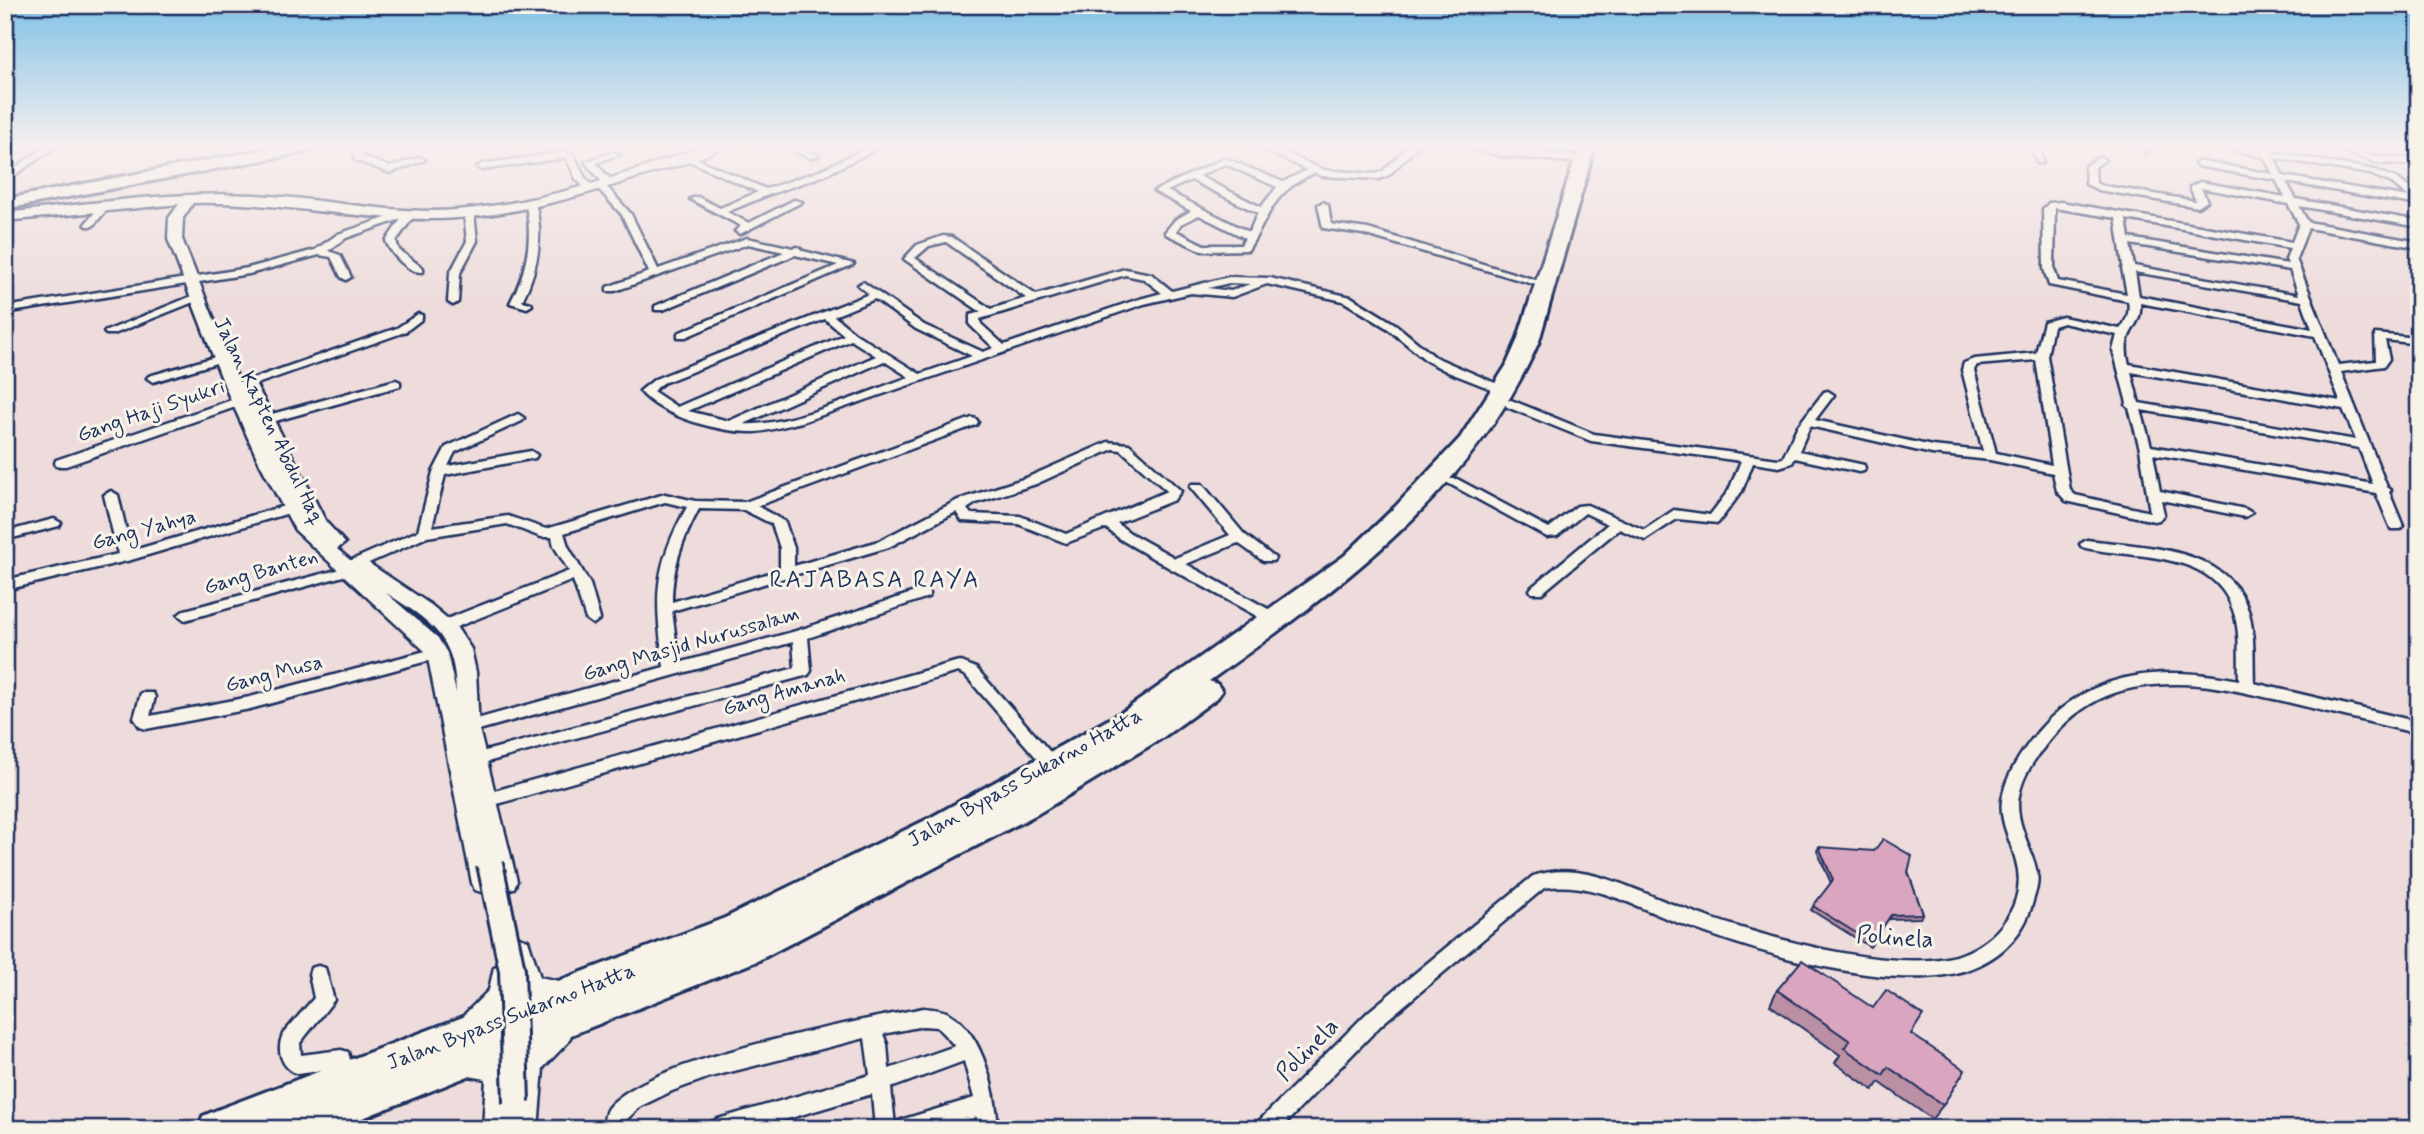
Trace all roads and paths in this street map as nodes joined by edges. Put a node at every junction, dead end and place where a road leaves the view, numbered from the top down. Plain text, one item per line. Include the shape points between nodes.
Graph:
1 (543, 199) edge
2 (612, 199) edge
3 (695, 199) dead end
4 (748, 199) edge
5 (1172, 199) edge
6 (1237, 199) edge
7 (1272, 199) edge
8 (1577, 199) edge
9 (2164, 199) edge
10 (2201, 199) edge
11 (2273, 199) edge
12 (2292, 199) edge
13 (2401, 199) edge
14 (192, 200) junction
15 (530, 202) junction
16 (797, 202) dead end
17 (2419, 202) edge
18 (2294, 203) junction
19 (1323, 205) dead end
20 (104, 207) junction
21 (1198, 211) junction
22 (719, 212) junction
23 (1263, 212) junction
24 (469, 213) junction
25 (407, 215) junction
26 (5, 217) edge
27 (2121, 217) junction
28 (90, 224) dead end
29 (2304, 224) junction
30 (2419, 224) edge
31 (748, 226) junction
32 (1250, 236) junction
33 (2123, 240) junction
34 (747, 241) junction
35 (1567, 241) junction
36 (2419, 245) edge
37 (2296, 246) junction
38 (798, 250) junction
39 (319, 252) junction
40 (2127, 268) junction
41 (2294, 268) junction
42 (419, 270) dead end
43 (655, 272) junction
44 (346, 277) dead end
45 (198, 284) junction
46 (863, 285) dead end
47 (1547, 285) junction
48 (611, 289) dead end
49 (1170, 294) junction
50 (876, 295) junction
51 (1035, 299) junction
52 (2306, 299) junction
53 (2135, 300) junction
54 (453, 302) dead end
55 (527, 305) dead end
56 (659, 308) dead end
57 (5, 310) edge
58 (987, 311) junction
59 (826, 315) junction
60 (5, 316) edge
61 (418, 317) dead end
62 (217, 330) junction
63 (110, 332) dead end
64 (2123, 332) junction
65 (2317, 333) junction
66 (987, 334) junction
67 (682, 335) dead end
68 (852, 335) junction
69 (2419, 341) edge
70 (960, 347) junction
71 (1001, 348) junction
72 (980, 355) junction
73 (886, 356) junction
74 (2041, 356) junction
75 (222, 358) junction
76 (2124, 367) junction
77 (2336, 369) junction
78 (917, 377) junction
79 (153, 379) dead end
80 (396, 384) dead end
81 (247, 393) junction
82 (1828, 395) dead end
83 (1507, 396) junction
84 (779, 404) junction
85 (2132, 405) junction
86 (2349, 406) junction
87 (679, 410) junction
88 (518, 418) dead end
89 (798, 419) junction
90 (265, 420) junction
91 (972, 422) dead end
92 (1807, 422) junction
93 (730, 425) junction
94 (2363, 445) junction
95 (2146, 449) junction
96 (1792, 453) junction
97 (531, 455) dead end
98 (1986, 456) junction
99 (1748, 459) junction
100 (61, 463) dead end
101 (1859, 468) dead end
102 (2060, 470) junction
103 (439, 472) junction
104 (1452, 482) junction
105 (291, 486) junction
106 (1197, 487) dead end
107 (2384, 490) junction
108 (2153, 494) junction
109 (111, 495) dead end
110 (963, 503) junction
111 (695, 505) junction
112 (746, 506) junction
113 (291, 508) junction
114 (2245, 513) dead end
115 (1107, 522) junction
116 (54, 523) dead end
117 (1616, 524) junction
118 (2396, 526) dead end
119 (557, 531) junction
120 (424, 533) junction
121 (5, 536) edge
122 (1239, 537) junction
123 (2087, 544) dead end
124 (126, 557) junction
125 (1268, 558) dead end
126 (1173, 564) junction
127 (359, 571) junction
128 (787, 571) junction
129 (577, 573) junction
130 (5, 585) edge
131 (1537, 590) dead end
132 (923, 594) dead end
133 (663, 609) junction
134 (185, 615) dead end
135 (593, 619) dead end
136 (1276, 620) junction
137 (444, 626) junction
138 (800, 635) junction
139 (437, 653) junction
140 (672, 671) junction
141 (2247, 687) junction
142 (147, 697) dead end
143 (2419, 728) edge
144 (460, 730) junction
145 (476, 759) junction
146 (1053, 766) junction
147 (487, 800) junction
148 (487, 849) junction
149 (513, 970) junction
150 (318, 974) dead end
151 (585, 1002) junction
152 (871, 1028) junction
153 (967, 1051) junction
154 (453, 1054) junction
155 (513, 1082) junction
156 (880, 1082) junction
157 (987, 1104) junction
158 (345, 1105) edge
159 (217, 1129) edge
160 (284, 1129) edge
161 (497, 1129) edge
162 (513, 1129) edge
163 (524, 1129) edge
164 (614, 1129) edge
165 (718, 1129) edge
166 (885, 1129) edge
167 (904, 1129) edge
168 (988, 1129) edge
169 (1265, 1129) edge

1 - 15 street
2 - 43 street via 626,215
3 - 22 street
4 - 22 street
5 - 21 street
6 - 23 street
7 - 23 street
8 - 35 highway, Jalan Bypass Sukarno Hatta
9 - 10 street via 2198,204
11 - 18 street
12 - 18 street
13 - 17 street
14 - 20 street
14 - 25 street via 305,202
14 - 45 street, Jalan Kapten Abdul Haq via 176,218 173,232
15 - 24 street
15 - 55 street via 537,234 524,288 515,303
16 - 31 street
18 - 29 street
18 - 30 street
19 - 47 street via 1326,226 1364,231
20 - 26 street
20 - 28 street
21 - 32 street
21 - 32 street via 1170,232 1189,244 1213,249 1244,247
22 - 31 street
23 - 32 street
24 - 25 street
24 - 54 street via 472,241 455,273
25 - 39 street via 342,236
25 - 42 street via 391,241 395,251
27 - 33 street
27 - 37 street
27 - 53 street via 2050,206 2051,281
29 - 36 street
29 - 37 street
31 - 34 street via 736,234
33 - 40 street
33 - 41 street
34 - 38 street
34 - 43 street
35 - 47 highway, Jalan Bypass Sukarno Hatta
35 - 83 highway, Jalan Bypass Sukarno Hatta via 1546,333
37 - 41 street
38 - 56 street
38 - 67 street via 849,264
39 - 44 street via 335,255
39 - 45 street
40 - 52 street
40 - 53 street
41 - 52 street
43 - 48 street
45 - 57 street
45 - 60 street
45 - 62 street, Jalan Kapten Abdul Haq
45 - 63 street
46 - 50 street
47 - 83 highway, Jalan Bypass Sukarno Hatta
49 - 51 street via 1147,276 1125,272
49 - 71 street
49 - 83 street via 1187,289 1232,294 1267,281 1347,299 1391,326 1431,359
50 - 59 street
50 - 70 street via 920,327
51 - 58 street
51 - 58 street via 948,239 936,239 912,253 909,260
52 - 65 street
53 - 64 street via 2133,319
53 - 65 street
58 - 66 street via 974,317
59 - 68 street
59 - 87 street via 646,390
61 - 81 street, Gang Haji Syukri via 401,330
62 - 75 street, Jalan Kapten Abdul Haq
62 - 81 street, Jalan Kapten Abdul Haq
64 - 74 street via 2063,320 2052,322 2044,331
64 - 76 street via 2119,349
65 - 77 street
66 - 70 street
66 - 71 street
68 - 73 street
68 - 87 street
69 - 77 street via 2379,336 2383,359 2379,364
70 - 72 street
71 - 72 street
72 - 78 street
73 - 78 street
73 - 84 street
74 - 98 street via 1968,365
74 - 102 street
75 - 79 street
75 - 81 street, Jalan Kapten Abdul Haq
76 - 85 street
76 - 86 street
77 - 86 street
78 - 89 street
80 - 90 street
81 - 90 street, Jalan Kapten Abdul Haq
81 - 100 street, Gang Haji Syukri
81 - 105 street, Jalan Kapten Abdul Haq
82 - 92 street
83 - 99 street via 1591,437
83 - 104 highway, Jalan Bypass Sukarno Hatta via 1483,446
83 - 136 highway, Jalan Bypass Sukarno Hatta via 1404,513 1353,562
84 - 89 street
84 - 93 street
85 - 94 street
85 - 95 street
86 - 94 street
87 - 93 street
88 - 103 street via 454,448
89 - 93 street via 755,428
90 - 105 street, Jalan Kapten Abdul Haq
91 - 112 street
92 - 96 street
92 - 98 street
94 - 107 street
95 - 107 street
95 - 108 street
96 - 99 street via 1779,464
96 - 101 street
97 - 103 street
98 - 102 street
99 - 117 street via 1735,491 1713,520 1674,514 1645,536
102 - 108 street via 2067,495 2078,500 2154,517
103 - 120 street
104 - 117 street via 1547,533 1582,509
104 - 151 highway, Jalan Bypass Sukarno Hatta via 1366,569 1290,632 1151,730 958,842 757,944
105 - 113 street, Jalan Kapten Abdul Haq
105 - 127 street, Jalan Kapten Abdul Haq
106 - 122 street
107 - 118 street
108 - 114 street
109 - 124 street
110 - 115 street via 960,509 967,518 1020,520 1061,540
110 - 115 street via 1031,481 1118,444 1174,491
110 - 128 street via 896,540
111 - 112 street
111 - 119 street via 665,498
111 - 133 street via 666,564
112 - 128 street via 778,522 787,548
113 - 124 street, Gang Yahya
113 - 127 street, Jalan Kapten Abdul Haq via 304,530
115 - 126 street
116 - 121 street
117 - 131 street
119 - 120 street, Gang Banten via 543,533 508,520
119 - 129 street
120 - 127 street, Gang Banten
122 - 125 street
122 - 126 street
123 - 141 street via 2191,561 2217,576 2233,592 2241,611
124 - 130 street, Gang Yahya
126 - 136 street
127 - 134 street, Gang Banten
127 - 137 street, Jalan Kapten Abdul Haq
127 - 139 street, Jalan Kapten Abdul Haq
128 - 133 street
129 - 135 street
129 - 137 street
132 - 138 street, Gang Masjid Nurussalam
133 - 140 street
136 - 146 highway, Jalan Bypass Sukarno Hatta via 1135,719
137 - 144 street, Jalan Kapten Abdul Haq via 462,654 468,691
138 - 140 street, Gang Masjid Nurussalam
138 - 145 street via 803,671
139 - 142 street, Gang Musa via 250,703 146,723 142,718
139 - 144 street, Jalan Kapten Abdul Haq
140 - 144 street, Gang Masjid Nurussalam
141 - 143 street, Polinela
141 - 169 street, Polinela via 2160,678 2092,695 2071,707 2036,744 2016,779 2010,802 2029,882 2019,921 2009,935 1984,953 1949,966 1923,968 1821,956 1688,919 1589,883 1549,878 1539,881 1375,1018
144 - 145 street, Jalan Kapten Abdul Haq
144 - 148 street, Jalan Kapten Abdul Haq
145 - 147 street, Jalan Kapten Abdul Haq
146 - 147 street, Gang Amanah via 971,672 959,666
146 - 151 highway, Jalan Bypass Sukarno Hatta
147 - 148 street, Jalan Kapten Abdul Haq
148 - 149 street, Jalan Kapten Abdul Haq
148 - 162 street, Jalan Kapten Abdul Haq, bridge via 512,970
149 - 151 street, Jalan Kapten Abdul Haq via 536,988
149 - 154 street, Jalan Kapten Abdul Haq via 500,999
150 - 158 street via 324,1000 290,1040 291,1059 298,1065 341,1059
151 - 154 highway, Jalan Bypass Sukarno Hatta
151 - 155 street
152 - 153 street via 923,1017 942,1019 955,1028
152 - 156 street
152 - 164 street via 739,1060 675,1081 629,1101 615,1115
153 - 156 street
153 - 157 street
154 - 155 street via 493,1067
154 - 158 highway, Jalan Bypass Sukarno Hatta
155 - 161 street
155 - 163 street
156 - 165 street
156 - 166 street
157 - 167 street
157 - 168 street
158 - 159 highway, Jalan Bypass Sukarno Hatta
158 - 160 highway, Jalan Bypass Sukarno Hatta

